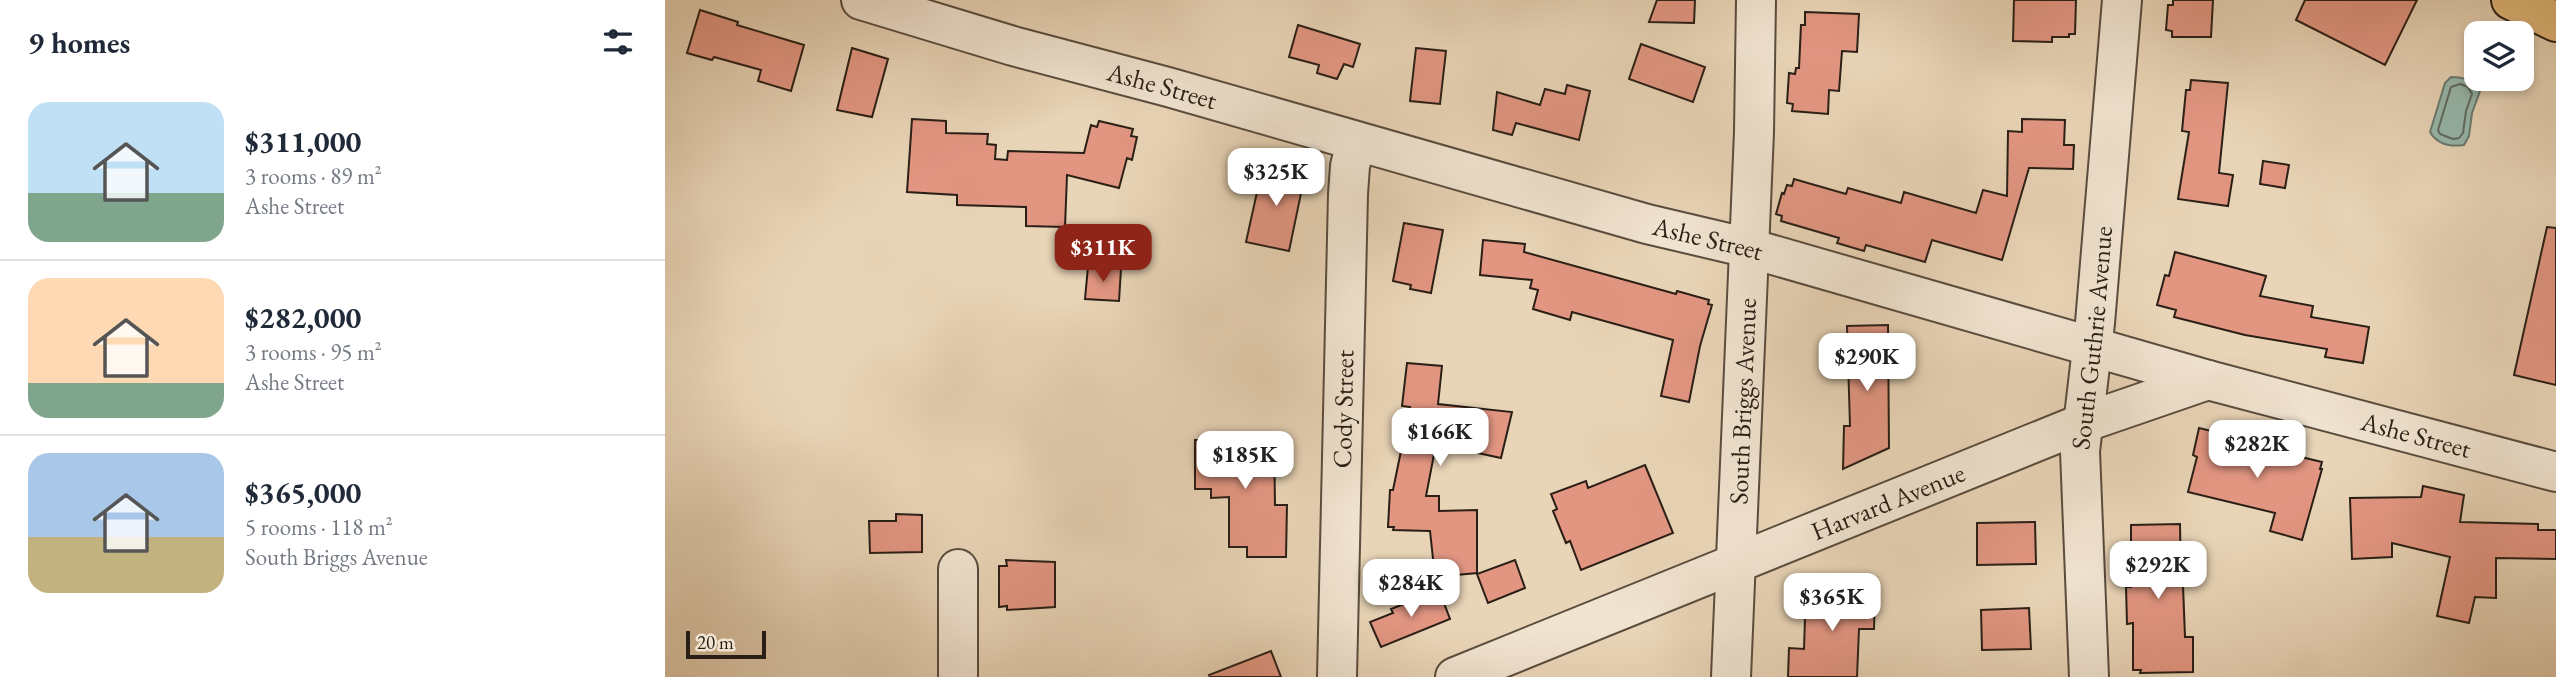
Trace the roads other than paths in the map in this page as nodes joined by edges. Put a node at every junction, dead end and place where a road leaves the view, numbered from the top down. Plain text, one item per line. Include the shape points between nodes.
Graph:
1 (860, 0) edge
2 (1756, 0) edge
3 (2122, 0) edge
4 (2511, 0) edge
5 (2556, 22) edge
6 (1356, 142) junction
7 (1748, 248) junction
8 (2092, 347) junction
9 (2208, 380) junction
10 (2083, 423) junction
11 (2556, 472) edge
12 (1735, 564) junction
13 (958, 569) dead end
14 (958, 677) edge
15 (1337, 677) edge
16 (1455, 677) edge
17 (1731, 677) edge
18 (2088, 677) edge

1 - 6 street, Ashe Street
2 - 7 street, South Briggs Avenue
3 - 8 street, South Guthrie Avenue
4 - 5 main road
6 - 7 street, Ashe Street
6 - 15 street, Cody Street via 1347,194
7 - 8 street, Ashe Street
7 - 12 street, South Briggs Avenue
8 - 9 street, Ashe Street
8 - 10 street, South Guthrie Avenue
9 - 10 street, Harvard Avenue
9 - 11 street, Ashe Street
10 - 12 street, Harvard Avenue
10 - 18 street, South Guthrie Avenue via 2080,451
12 - 16 street, Harvard Avenue
12 - 17 street, South Briggs Avenue
13 - 14 street

